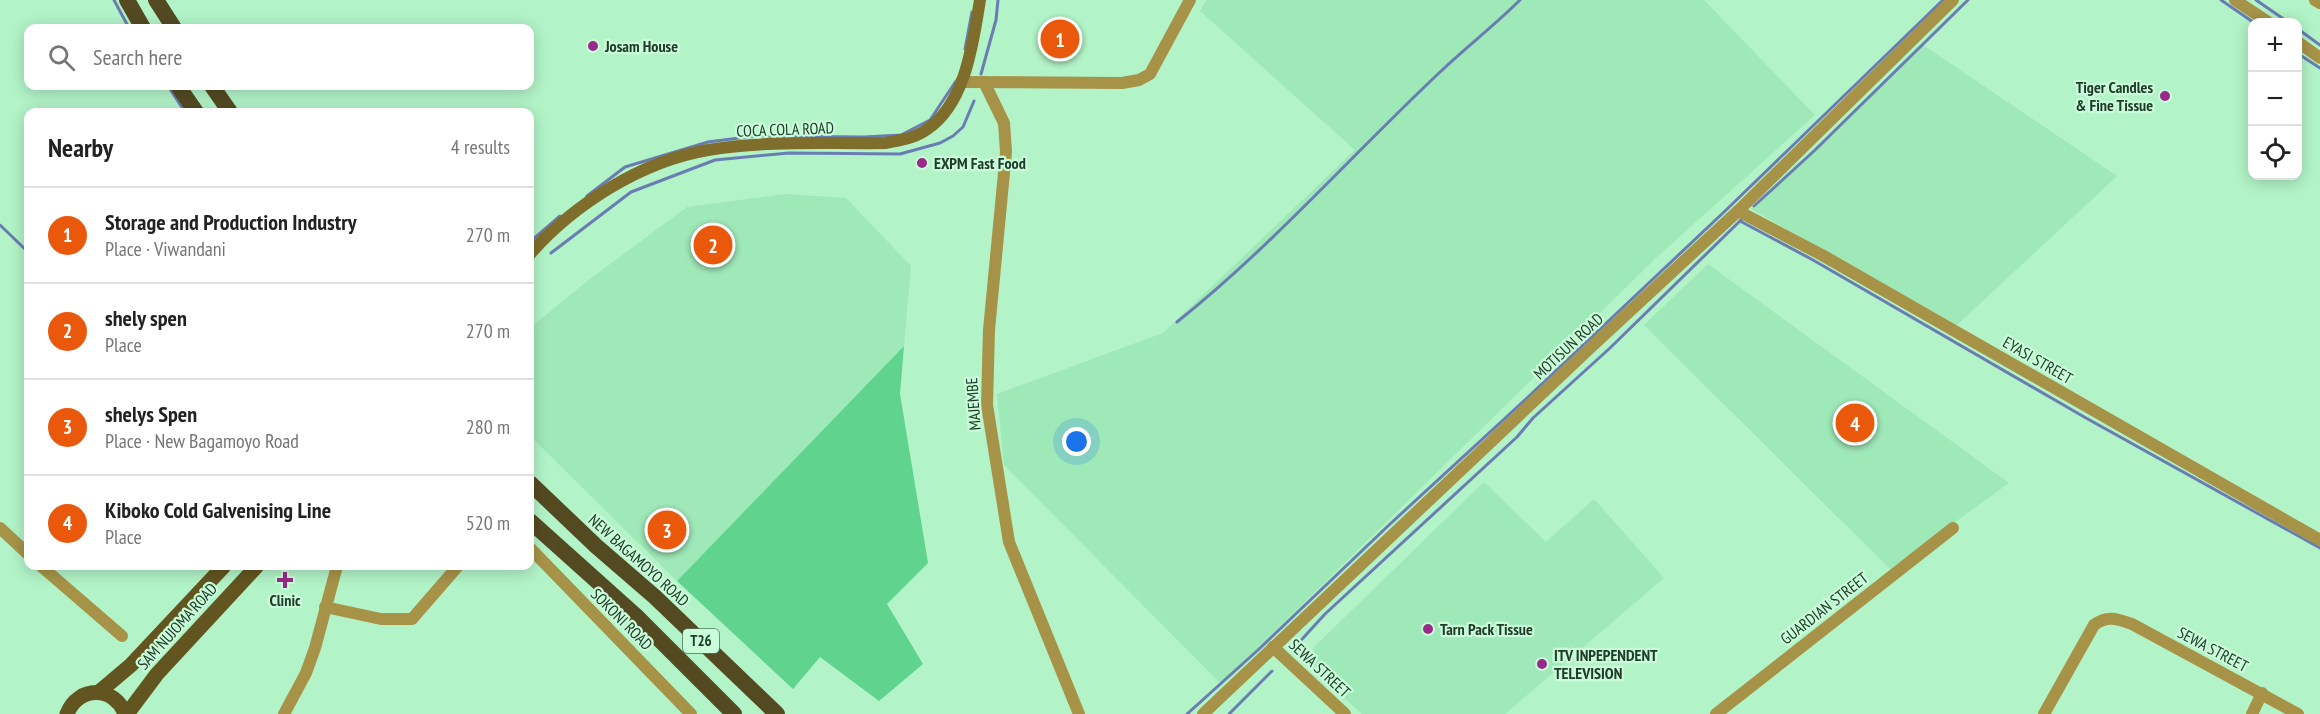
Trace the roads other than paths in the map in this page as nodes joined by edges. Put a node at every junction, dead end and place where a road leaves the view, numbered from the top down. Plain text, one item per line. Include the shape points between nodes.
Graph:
1 (127, 0) edge
2 (156, 0) edge
3 (980, 0) edge
4 (1190, 0) edge
5 (1953, 0) edge
6 (2235, 0) edge
7 (2315, 0) edge
8 (2320, 3) edge
9 (2262, 18) edge
10 (142, 24) edge
11 (171, 24) edge
12 (2302, 45) edge
13 (2320, 58) edge
14 (961, 82) junction
15 (984, 82) junction
16 (181, 90) edge
17 (215, 90) edge
18 (193, 108) edge
19 (227, 108) edge
20 (1738, 211) junction
21 (534, 250) edge
22 (534, 487) edge
23 (534, 525) edge
24 (0, 528) edge
25 (1953, 528) dead end
26 (2320, 540) edge
27 (24, 550) edge
28 (534, 552) edge
29 (46, 570) edge
30 (220, 570) edge
31 (253, 570) edge
32 (336, 570) edge
33 (455, 570) edge
34 (326, 607) junction
35 (122, 636) dead end
36 (1273, 647) junction
37 (99, 692) junction
38 (2262, 693) junction
39 (67, 714) edge
40 (126, 714) edge
41 (284, 714) edge
42 (691, 714) edge
43 (734, 714) edge
44 (777, 714) edge
45 (1079, 714) edge
46 (1203, 714) edge
47 (1345, 714) edge
48 (1716, 714) edge
49 (2044, 714) edge
50 (2252, 714) edge
51 (2298, 714) edge

1 - 10 highway
2 - 11 highway
3 - 14 main road, COCA COLA ROAD
4 - 15 street via 1150,74 1139,80
5 - 20 street, MOTISUN ROAD
6 - 9 street
7 - 8 street
12 - 13 street
14 - 15 street
14 - 21 main road, COCA COLA ROAD via 939,120 905,139 886,143 710,149 658,165 631,177 580,210
15 - 45 street, MAJEMBE via 1004,123 1006,152 989,330 987,405 1009,542
16 - 18 highway
17 - 19 highway
20 - 26 street, EYASI STREET via 1822,255
20 - 36 street, MOTISUN ROAD
22 - 44 highway, NEW BAGAMOYO ROAD / T26
23 - 43 highway, T26
24 - 27 street
25 - 48 street, GUARDIAN STREET
28 - 42 street, SOKONI ROAD
29 - 35 street
30 - 37 main road, SAM NUJOMA ROAD via 131,666
31 - 40 main road, SAM NUJOMA ROAD
32 - 34 street
33 - 34 street via 412,619 381,619
34 - 41 street via 306,673
36 - 46 street, MOTISUN ROAD
36 - 47 street, SEWA STREET
37 - 39 main road, SAM NUJOMA ROAD via 80,696
37 - 40 main road via 117,699
38 - 49 street, SEWA STREET via 2132,624 2104,618 2094,625
38 - 50 street
38 - 51 street, SEWA STREET

